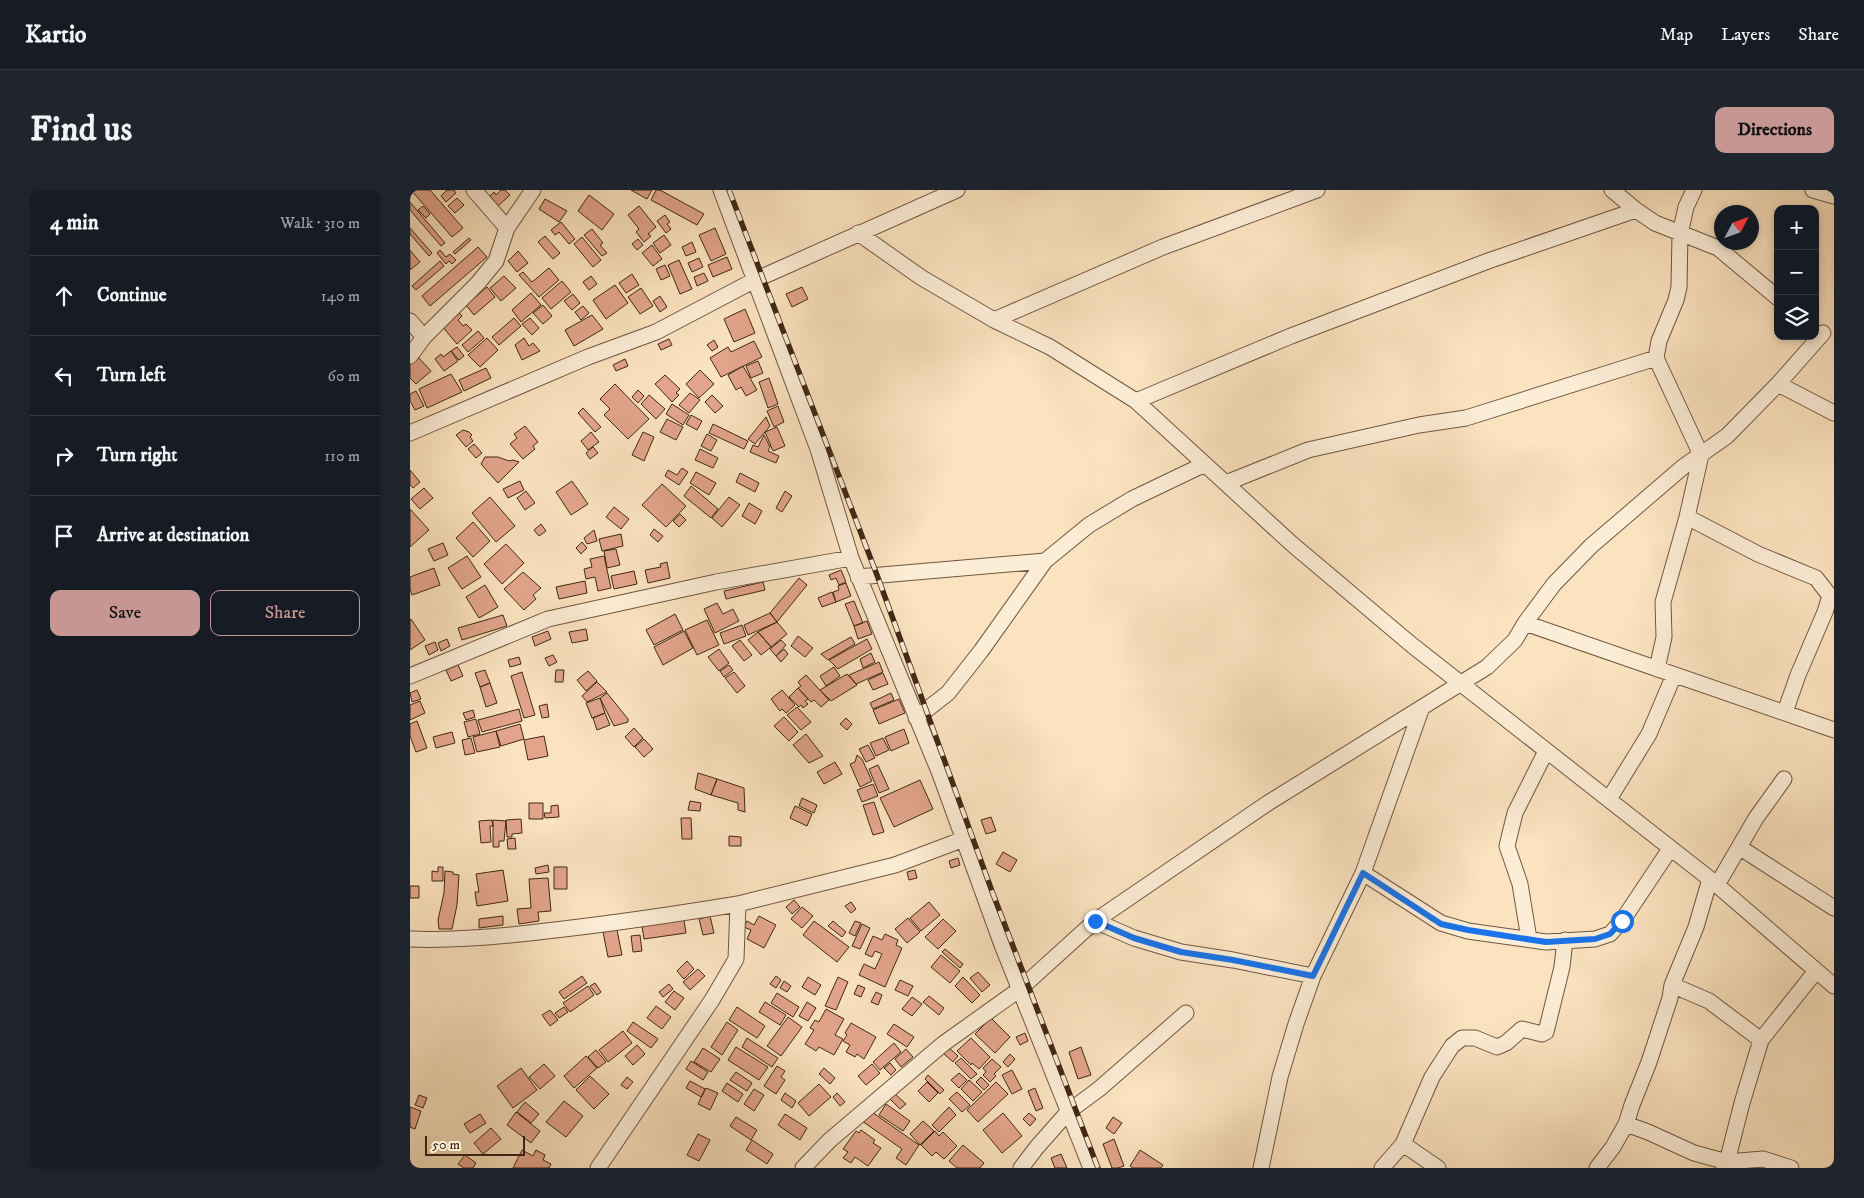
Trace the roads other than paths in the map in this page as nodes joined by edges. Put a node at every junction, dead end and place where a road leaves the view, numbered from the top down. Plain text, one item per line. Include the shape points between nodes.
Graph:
1 (474, 190) edge
2 (533, 190) edge
3 (722, 190) edge
4 (957, 190) edge
5 (1318, 190) edge
6 (1612, 190) edge
7 (1694, 190) edge
8 (1814, 190) edge
9 (1834, 196) edge
10 (1636, 210) junction
11 (507, 228) junction
12 (858, 233) junction
13 (1680, 234) junction
14 (755, 280) junction
15 (1774, 295) edge
16 (994, 320) junction
17 (410, 321) edge
18 (1824, 333) edge
19 (424, 337) junction
20 (410, 356) edge
21 (1656, 358) junction
22 (1778, 384) junction
23 (1136, 401) junction
24 (1834, 413) edge
25 (410, 433) edge
26 (1701, 455) junction
27 (1205, 464) junction
28 (1226, 483) junction
29 (1687, 516) junction
30 (850, 558) junction
31 (1044, 561) junction
32 (858, 577) junction
33 (1525, 623) junction
34 (1657, 669) junction
35 (1674, 675) junction
36 (410, 676) edge
37 (1461, 684) junction
38 (1420, 710) junction
39 (1784, 712) junction
40 (916, 718) junction
41 (1834, 730) edge
42 (1546, 751) junction
43 (1784, 779) dead end
44 (1609, 799) junction
45 (964, 839) junction
46 (1739, 847) junction
47 (1670, 849) junction
48 (1363, 873) junction
49 (1714, 882) junction
50 (738, 904) junction
51 (1834, 908) edge
52 (1095, 921) junction
53 (1529, 939) junction
54 (410, 940) edge
55 (1565, 940) junction
56 (1816, 971) junction
57 (1313, 976) junction
58 (1672, 985) junction
59 (1834, 986) edge
60 (1020, 989) junction
61 (1186, 1013) dead end
62 (1762, 1040) junction
63 (1068, 1112) junction
64 (1626, 1124) junction
65 (1403, 1144) junction
66 (1726, 1165) edge
67 (598, 1168) edge
68 (803, 1168) edge
69 (1021, 1168) edge
70 (1091, 1168) edge
71 (1261, 1168) edge
72 (1382, 1168) edge
73 (1438, 1168) edge
74 (1597, 1168) edge
75 (1791, 1168) edge

1 - 11 street
2 - 11 street
3 - 14 street
4 - 12 street
5 - 16 street via 1163,247
6 - 10 street
7 - 13 street
8 - 9 street
10 - 13 street
10 - 23 street via 1488,260 1291,336
11 - 19 street via 496,261
12 - 14 street
12 - 16 street via 922,278
13 - 15 street via 1718,248
13 - 21 street via 1679,287 1659,340
14 - 25 street via 656,332 588,357
14 - 30 street via 818,448
16 - 23 street via 1050,347
17 - 19 street
18 - 22 street
19 - 20 street
21 - 26 street
21 - 28 street via 1466,418 1308,450
22 - 24 street
22 - 26 street via 1727,436
23 - 27 street
26 - 29 street
26 - 33 street via 1591,546 1554,584
27 - 28 street
27 - 31 street via 1132,499 1090,525
28 - 37 street via 1292,544
29 - 34 street via 1663,602 1664,637
29 - 39 street via 1758,554 1816,578 1830,596
30 - 32 street
30 - 36 street via 716,582 548,619
31 - 32 street
31 - 40 street via 948,693
32 - 40 street
33 - 34 street
33 - 37 street via 1515,640 1487,667
34 - 35 street
35 - 39 street
35 - 44 street via 1649,734
37 - 38 street
37 - 42 street
38 - 48 street
38 - 52 street via 1268,803
39 - 41 street
40 - 45 street
42 - 44 street
42 - 53 street via 1515,813 1507,846 1520,884
43 - 46 street
44 - 47 street
45 - 50 street via 895,865
45 - 60 street
46 - 49 street
46 - 51 street
47 - 49 street
47 - 55 street via 1610,934 1595,939
48 - 53 street via 1441,924
48 - 57 street
49 - 56 street
49 - 58 street
50 - 54 street via 507,936
50 - 67 street via 736,959 712,1000
52 - 57 street via 1134,938 1181,952
52 - 60 street
53 - 55 street via 1546,942
55 - 65 street via 1562,967 1546,1032 1522,1029 1497,1048 1475,1038 1462,1038 1452,1046 1432,1077
56 - 59 street
56 - 62 street
57 - 71 street via 1280,1077
58 - 62 street via 1709,1001
58 - 64 street
60 - 63 street
60 - 68 street via 935,1051 830,1140
61 - 63 street
62 - 66 street
63 - 69 street
63 - 70 street
64 - 66 street
64 - 74 street
65 - 72 street
65 - 73 street
66 - 75 street via 1762,1159

